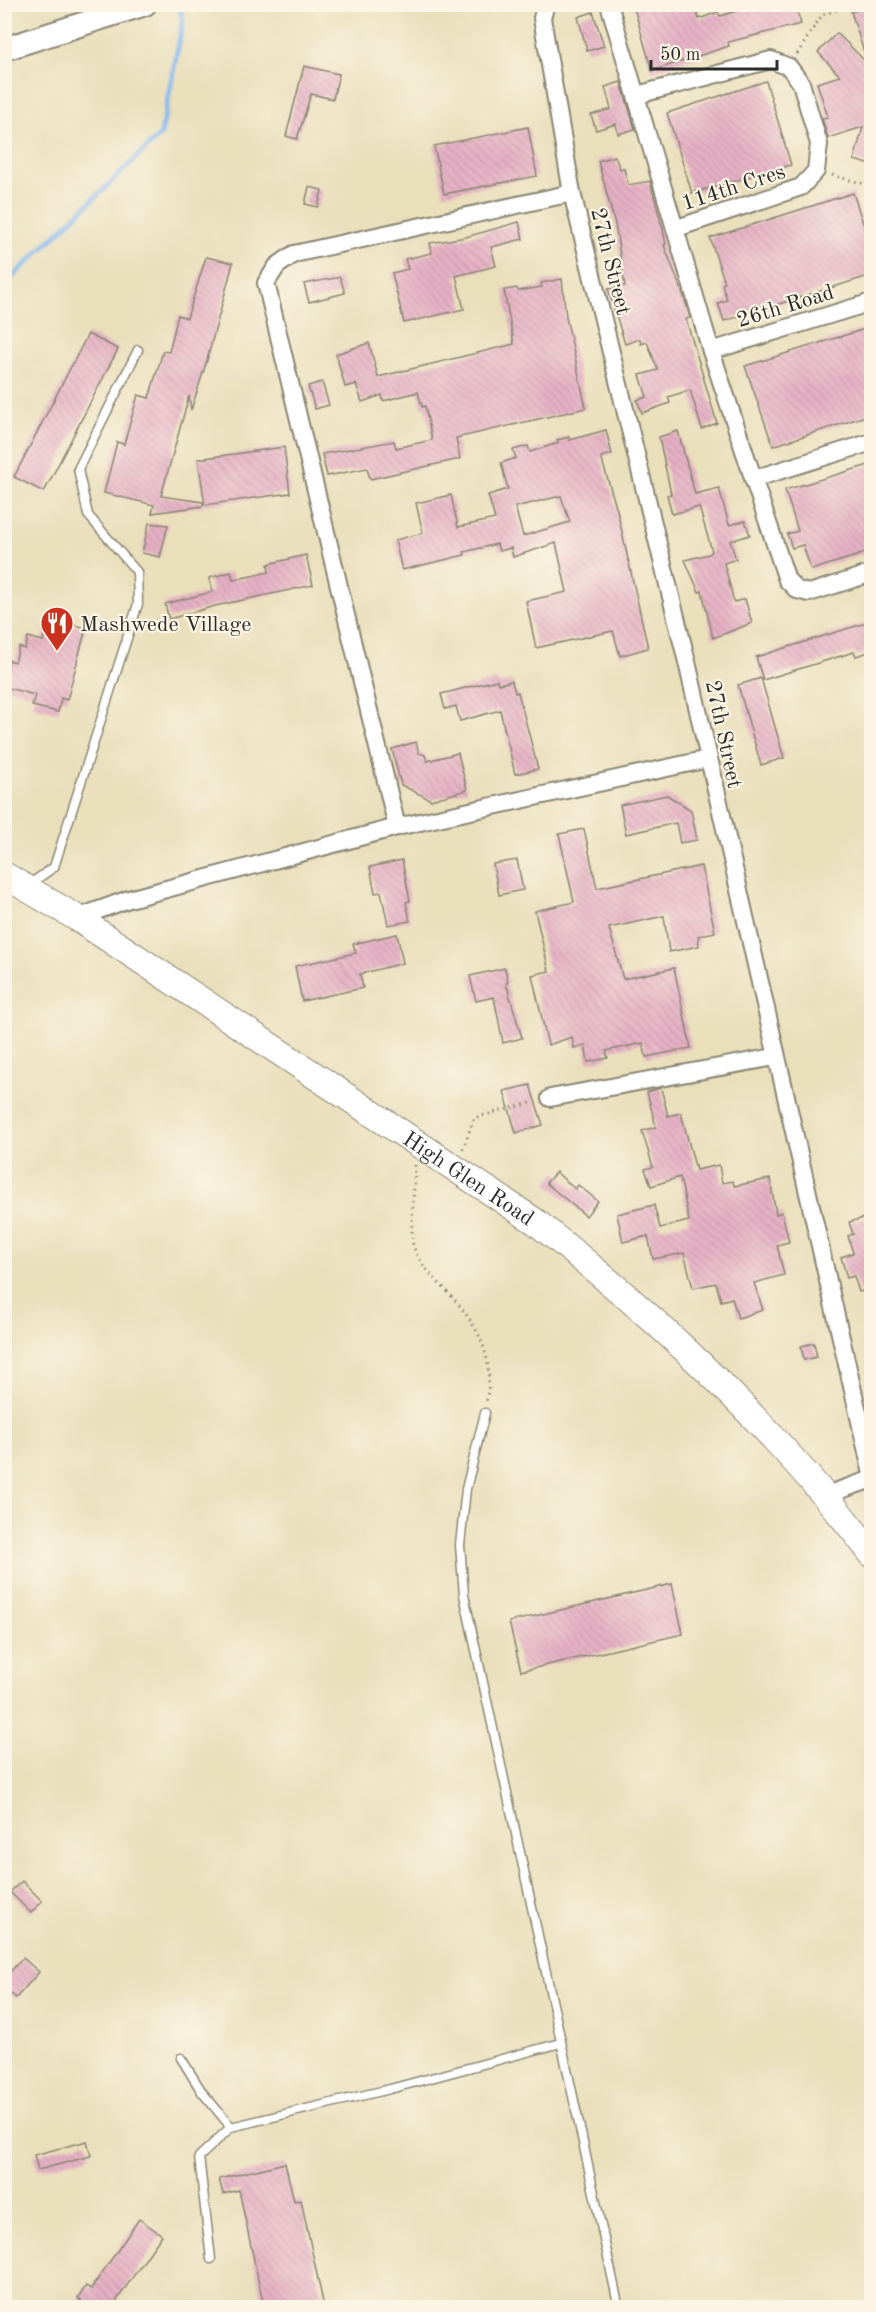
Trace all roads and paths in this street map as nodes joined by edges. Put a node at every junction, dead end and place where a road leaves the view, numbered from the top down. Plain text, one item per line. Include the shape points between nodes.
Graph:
1 (145, 4) edge
2 (546, 4) edge
3 (609, 4) edge
4 (856, 4) edge
5 (4, 49) edge
6 (789, 67) junction
7 (637, 95) junction
8 (816, 171) junction
9 (872, 186) edge
10 (572, 193) junction
11 (676, 228) junction
12 (872, 302) edge
13 (138, 350) dead end
14 (711, 351) junction
15 (872, 442) edge
16 (753, 479) junction
17 (872, 573) edge
18 (708, 759) junction
19 (397, 827) junction
20 (15, 881) edge
21 (77, 918) junction
22 (775, 1057) junction
23 (550, 1098) joint
24 (415, 1143) junction
25 (456, 1169) junction
26 (484, 1413) joint
27 (872, 1474) edge
28 (872, 1479) edge
29 (826, 1495) junction
30 (872, 1554) edge
31 (561, 2043) junction
32 (181, 2058) dead end
33 (231, 2127) junction
34 (211, 2259) dead end
35 (619, 2307) edge

1 - 5 street
2 - 10 street, 27th Street via 542,18
3 - 7 street
4 - 6 path via 822,15
6 - 7 street via 771,60
6 - 8 street, 114th Cres via 801,83 819,144
7 - 11 street
8 - 9 path
8 - 11 street, 114th Cres via 801,187
10 - 18 street, 27th Street
10 - 19 street via 294,254 276,266 266,283
11 - 14 street
12 - 14 street, 26th Road
13 - 20 lane via 78,469 88,515 137,572 138,604 54,867
14 - 16 street
15 - 16 street
16 - 17 street via 787,580 797,590 809,593
18 - 19 street
18 - 22 street, 27th Street
19 - 21 street via 129,899
20 - 21 main road, High Glen Road
21 - 24 main road, High Glen Road
22 - 23 street
22 - 27 street, 27th Street
23 - 25 path via 474,1118
24 - 25 main road, High Glen Road
24 - 26 path via 412,1245 419,1261 464,1310 484,1344 491,1380
25 - 29 main road, High Glen Road via 536,1222 653,1317 704,1364
26 - 31 lane via 466,1489 460,1545 464,1595
28 - 29 street
29 - 30 main road, High Glen Road
31 - 33 lane
31 - 35 lane
32 - 33 lane
33 - 34 lane via 199,2157

